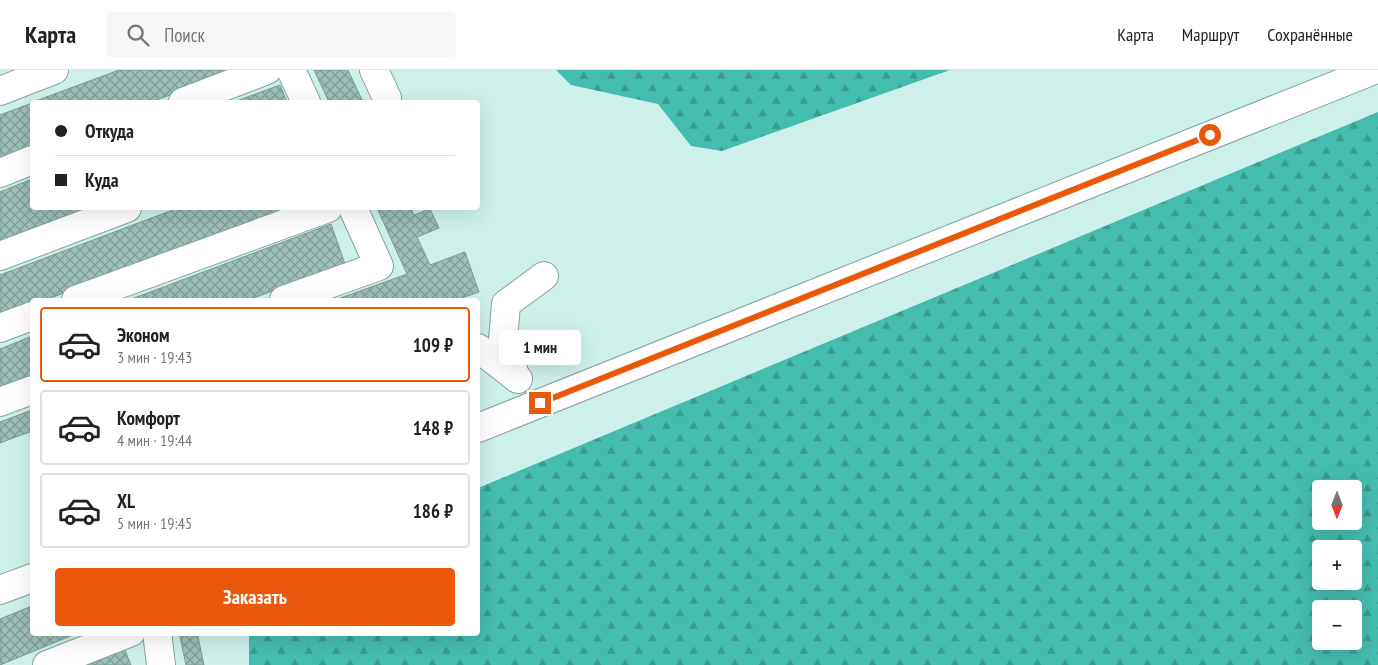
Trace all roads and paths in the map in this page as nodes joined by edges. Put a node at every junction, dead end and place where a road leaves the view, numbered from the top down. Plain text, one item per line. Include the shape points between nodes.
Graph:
1 (54, 70) edge
2 (267, 70) edge
3 (291, 70) edge
4 (374, 70) edge
5 (1374, 70) edge
6 (0, 91) edge
7 (387, 98) dead end
8 (188, 100) edge
9 (305, 100) edge
10 (30, 161) edge
11 (0, 173) edge
12 (122, 210) edge
13 (323, 210) edge
14 (354, 210) edge
15 (0, 256) edge
16 (544, 276) dead end
17 (81, 298) edge
18 (290, 298) edge
19 (30, 317) edge
20 (0, 328) edge
21 (480, 350) edge
22 (516, 378) junction
23 (30, 391) edge
24 (555, 397) junction
25 (0, 402) edge
26 (480, 427) edge
27 (30, 579) edge
28 (0, 590) edge
29 (120, 636) edge
30 (157, 636) edge
31 (47, 665) edge
32 (161, 665) edge

1 - 6 lane
2 - 8 lane
3 - 9 lane
4 - 7 lane
5 - 24 lane
10 - 11 lane
12 - 15 lane
13 - 17 lane
14 - 18 lane via 379,266
16 - 22 lane via 506,304 503,340
19 - 20 lane
21 - 22 lane
22 - 24 lane
23 - 25 lane
24 - 26 lane
27 - 28 lane
29 - 31 lane
30 - 32 lane

